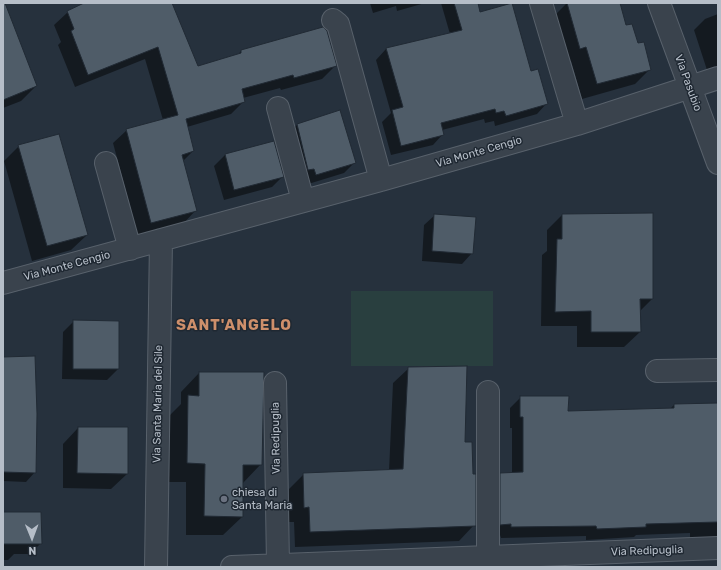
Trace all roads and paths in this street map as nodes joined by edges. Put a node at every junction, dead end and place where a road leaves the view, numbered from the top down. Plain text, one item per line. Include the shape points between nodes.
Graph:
1 (541, 3) edge
2 (659, 3) edge
3 (333, 20) dead end
4 (718, 78) edge
5 (690, 88) junction
6 (278, 108) dead end
7 (577, 124) junction
8 (106, 162) dead end
9 (718, 163) edge
10 (381, 180) junction
11 (303, 202) junction
12 (161, 240) junction
13 (130, 249) junction
14 (3, 283) edge
15 (657, 370) dead end
16 (718, 370) edge
17 (276, 383) dead end
18 (488, 392) dead end
19 (718, 548) edge
20 (488, 557) junction
21 (576, 561) edge
22 (407, 564) edge
23 (278, 565) junction
24 (156, 567) edge
25 (232, 567) edge

1 - 7 street
2 - 5 street, Via Pasubio
3 - 10 street via 338,24
4 - 5 street, Via Monte Cengio
5 - 7 street, Via Monte Cengio
5 - 9 street, Via Pasubio
6 - 11 street
7 - 10 street, Via Monte Cengio
8 - 13 street
10 - 11 street, Via Monte Cengio
11 - 12 street, Via Monte Cengio
12 - 13 street, Via Monte Cengio
12 - 24 street, Via Santa Maria del Sile
13 - 14 street, Via Monte Cengio
15 - 16 street
17 - 23 street, Via Redipuglia
18 - 20 street
19 - 21 street, Via Redipuglia
20 - 21 street, Via Redipuglia
20 - 22 street, Via Redipuglia
22 - 23 street, Via Redipuglia
23 - 25 street, Via Redipuglia

